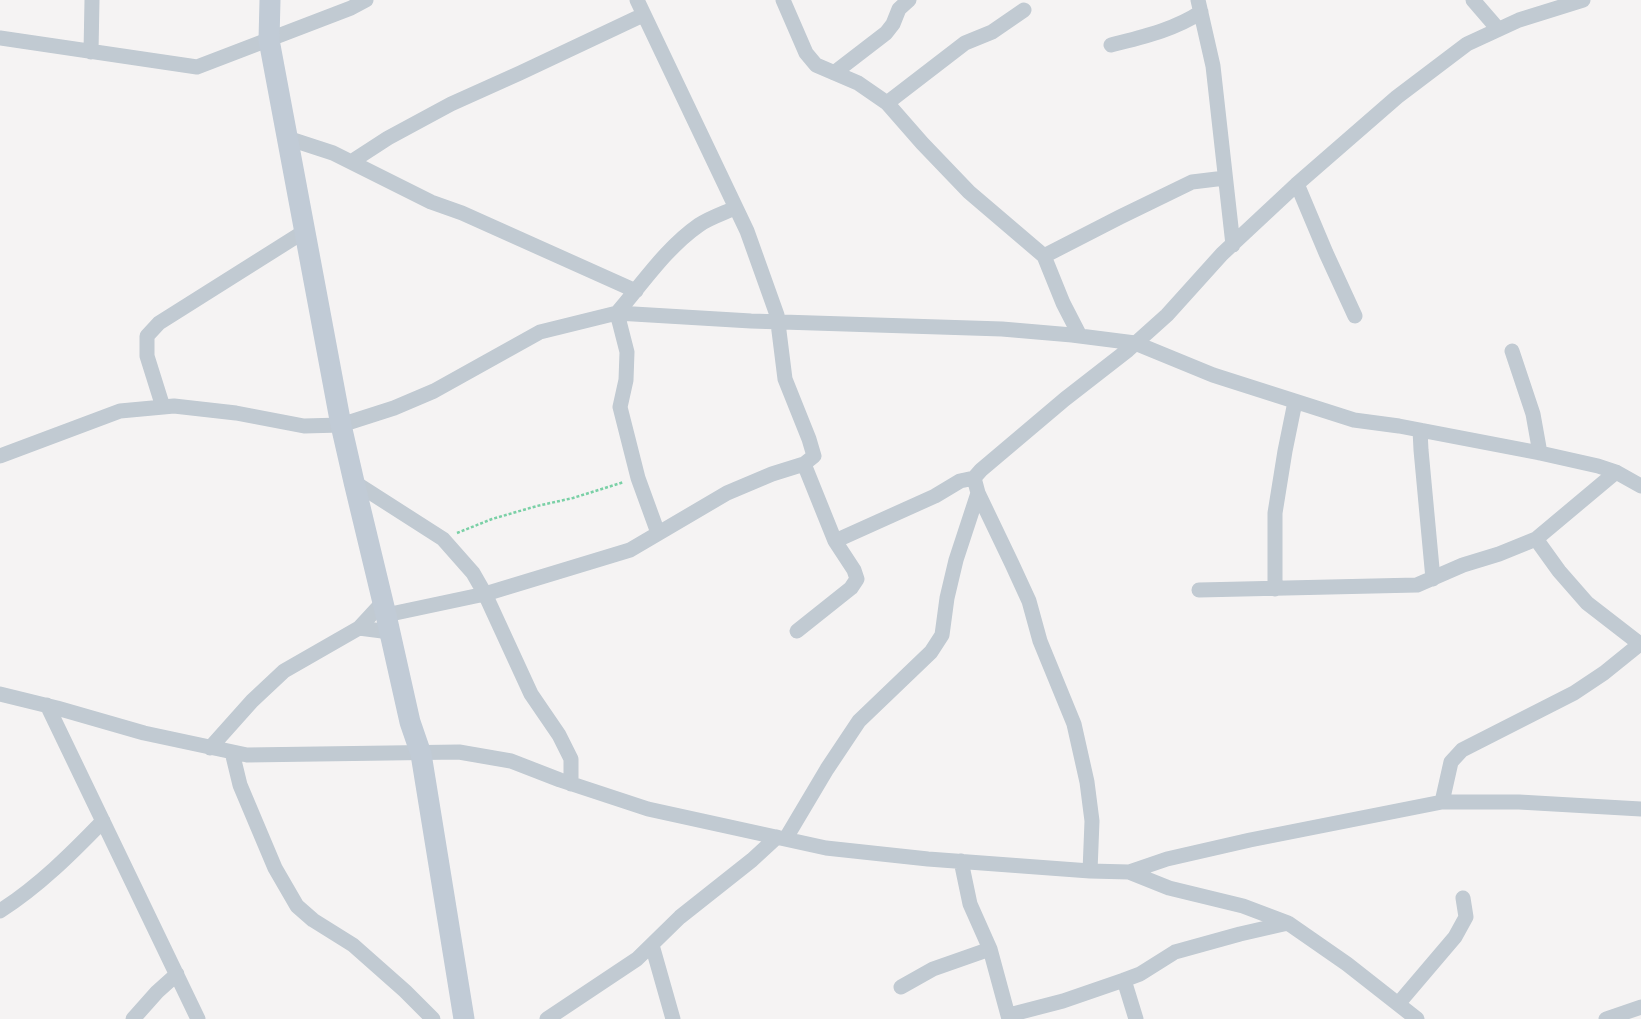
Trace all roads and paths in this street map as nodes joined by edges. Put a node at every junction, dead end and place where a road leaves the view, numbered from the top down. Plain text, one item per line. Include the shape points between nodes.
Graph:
1 (92, 0) edge
2 (270, 0) edge
3 (366, 0) edge
4 (637, 0) edge
5 (783, 0) edge
6 (909, 0) edge
7 (1473, 0) edge
8 (1583, 0) edge
9 (1200, 6) edge
10 (1024, 10) dead end
11 (643, 15) junction
12 (1498, 29) junction
13 (0, 38) edge
14 (269, 40) junction
15 (1111, 45) dead end
16 (91, 52) junction
17 (834, 73) junction
18 (887, 103) junction
19 (287, 138) junction
20 (351, 162) junction
21 (1225, 178) junction
22 (1297, 184) junction
23 (735, 208) junction
24 (305, 231) junction
25 (1233, 245) junction
26 (1044, 256) junction
27 (636, 291) junction
28 (616, 313) junction
29 (1355, 316) dead end
30 (779, 322) junction
31 (1080, 336) junction
32 (1135, 343) junction
33 (1512, 351) dead end
34 (1295, 402) junction
35 (163, 407) junction
36 (341, 425) junction
37 (1420, 430) junction
38 (1540, 452) junction
39 (0, 456) edge
40 (804, 464) junction
41 (1616, 472) junction
42 (638, 478) junction
43 (974, 478) junction
44 (354, 482) junction
45 (1641, 486) edge
46 (978, 493) junction
47 (658, 533) junction
48 (443, 539) junction
49 (1536, 539) junction
50 (835, 542) junction
51 (1433, 579) junction
52 (1275, 589) junction
53 (1199, 590) dead end
54 (485, 594) junction
55 (387, 616) junction
56 (360, 628) junction
57 (797, 631) dead end
58 (1640, 644) edge
59 (0, 694) edge
60 (47, 705) junction
61 (210, 748) junction
62 (232, 752) junction
63 (421, 754) junction
64 (571, 784) junction
65 (1442, 802) junction
66 (1641, 809) edge
67 (103, 821) junction
68 (781, 838) junction
69 (961, 861) junction
70 (1090, 871) junction
71 (1129, 872) junction
72 (1463, 898) dead end
73 (0, 911) edge
74 (1288, 923) junction
75 (652, 945) junction
76 (990, 949) junction
77 (176, 974) junction
78 (1124, 980) junction
79 (901, 987) dead end
80 (1398, 1004) junction
81 (1641, 1006) edge
82 (1009, 1017) edge
83 (133, 1019) edge
84 (198, 1019) edge
85 (433, 1019) edge
86 (464, 1019) edge
87 (547, 1019) edge
88 (674, 1019) edge
89 (1136, 1019) edge
90 (1417, 1019) edge
91 (1606, 1019) edge

1 - 16 street
2 - 14 street
3 - 14 street
4 - 11 street
5 - 17 street via 806,53 816,65
6 - 17 street via 899,9 886,33
7 - 12 street
8 - 12 street
9 - 15 street via 1190,20 1149,36
9 - 21 street via 1213,66
10 - 18 street via 992,32 965,43
11 - 20 street via 451,104 388,138
11 - 23 street
12 - 22 street via 1467,44 1397,97
13 - 16 street
14 - 16 street via 197,67
14 - 19 street
17 - 18 street via 858,83
18 - 26 street via 969,192
19 - 20 street via 333,153
19 - 24 street
20 - 27 street via 431,202 462,213
21 - 25 street
21 - 26 street via 1192,182
22 - 25 street
22 - 29 street
23 - 27 street via 699,225 666,254
23 - 30 street via 764,274
24 - 35 street via 159,323 147,336 147,356
24 - 36 street
25 - 32 street via 1167,315
26 - 31 street
27 - 28 street
28 - 30 street
28 - 36 street via 540,332 434,391 394,408
28 - 42 street via 627,352 626,380 620,407
30 - 31 street via 1002,330
30 - 40 street via 785,379 814,456
31 - 32 street
32 - 34 street via 1213,375
32 - 43 street via 1065,399
33 - 38 street via 1533,414
34 - 37 street via 1354,420
34 - 52 street via 1275,513
35 - 36 street via 236,413 304,426
35 - 39 street via 120,411
36 - 44 street
37 - 38 street
37 - 51 street
38 - 41 street
40 - 47 street via 727,493
40 - 50 street
41 - 45 street
41 - 49 street
42 - 47 street
42 - 48 path via 492,519
43 - 46 street
43 - 50 street via 960,481 935,496
44 - 48 street
44 - 55 street
46 - 68 street via 947,598 942,635 931,652 859,721
46 - 70 street via 1028,601 1040,641 1074,724 1087,782 1092,821
47 - 54 street via 630,550
48 - 54 street via 473,573
49 - 51 street via 1463,565
49 - 58 street via 1587,603
50 - 57 street via 854,570 857,579 851,588
51 - 52 street via 1417,585
52 - 53 street
54 - 55 street
54 - 64 street via 531,694 571,759
55 - 56 street
55 - 56 street
55 - 63 street via 410,722
56 - 61 street via 284,671 252,701
58 - 65 street via 1574,693 1462,750 1451,762
59 - 60 street
60 - 61 street via 144,733
60 - 67 street
61 - 62 street
62 - 63 street via 247,756
62 - 85 street via 240,785 272,861 297,906 313,920 353,945
63 - 64 street via 459,752 511,761
63 - 86 street
64 - 68 street via 648,809
65 - 66 street via 1519,802
65 - 71 street via 1243,842 1167,859
67 - 73 street via 65,860 22,897
67 - 77 street
68 - 69 street via 826,848
68 - 75 street via 680,917
69 - 70 street
69 - 76 street via 970,904
70 - 71 street
71 - 74 street via 1169,888 1243,906
72 - 80 street via 1466,917 1456,937
74 - 78 street via 1175,952 1140,974
74 - 80 street
75 - 87 street via 637,959
75 - 88 street
76 - 79 street via 933,969
76 - 82 street
77 - 83 street
77 - 84 street
78 - 82 street
78 - 89 street
80 - 90 street
81 - 91 street

